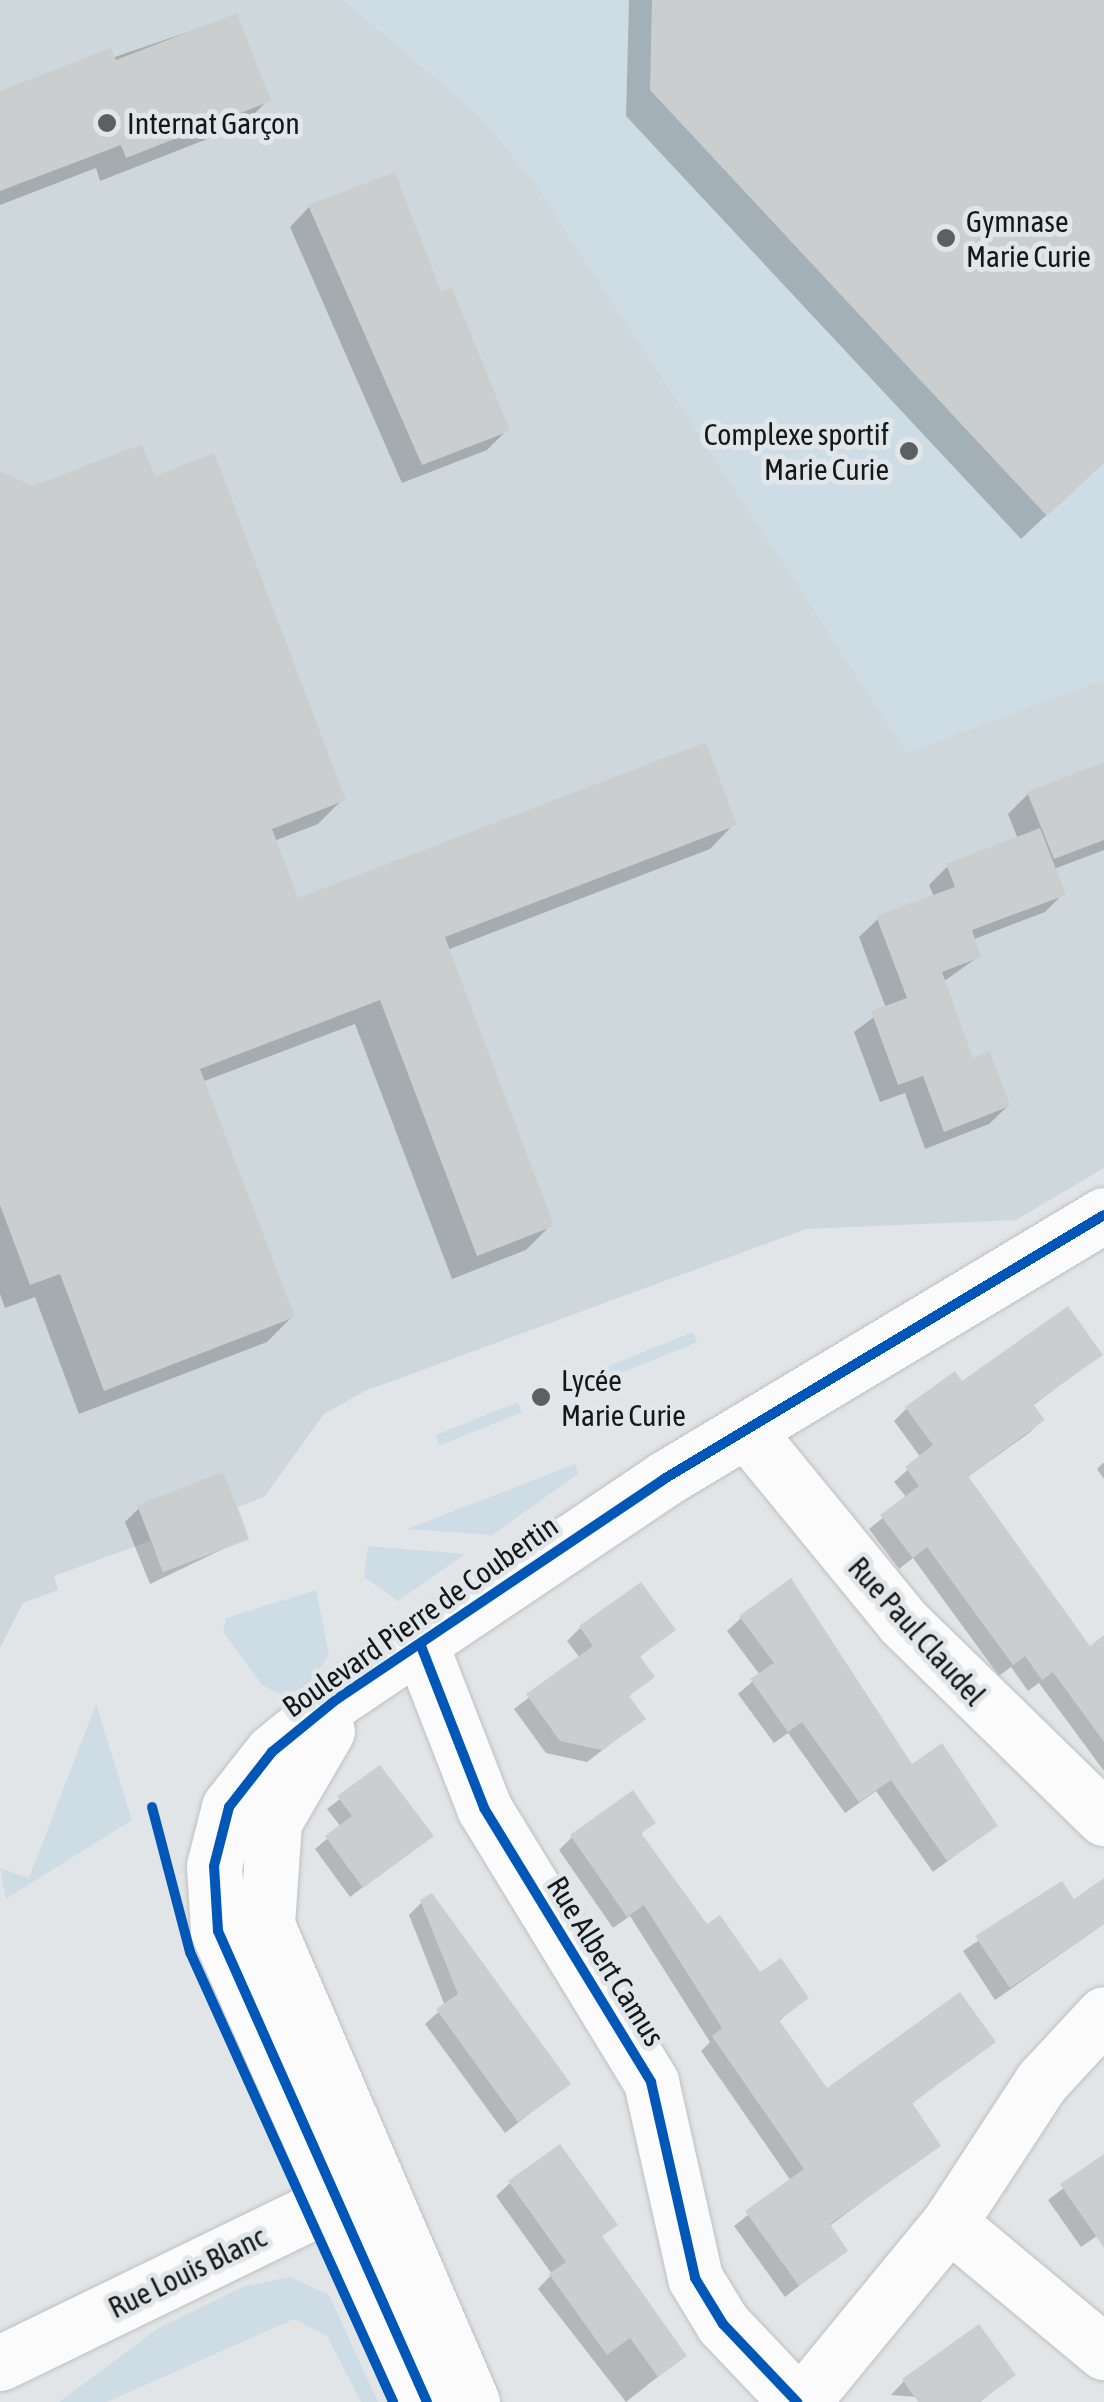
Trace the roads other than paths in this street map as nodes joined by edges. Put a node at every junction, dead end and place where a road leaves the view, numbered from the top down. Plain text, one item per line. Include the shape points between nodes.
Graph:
1 (1104, 1215) edge
2 (746, 1430) junction
3 (405, 1657) junction
4 (1104, 1818) edge
5 (1104, 2014) edge
6 (354, 2191) junction
7 (948, 2223) junction
8 (1104, 2352) edge
9 (0, 2363) edge
10 (427, 2402) edge
11 (472, 2402) edge
12 (799, 2402) edge

1 - 2 street, Boulevard Pierre de Coubertin
2 - 3 street, Boulevard Pierre de Coubertin
2 - 4 street, Rue Paul Claudel via 903,1622
3 - 6 street, Boulevard Pierre de Coubertin via 293,1776 274,1822 264,1899
3 - 12 street, Rue Albert Camus via 484,1808 651,2082 695,2278 723,2324
5 - 7 street via 1042,2081
6 - 9 street, Rue Louis Blanc
6 - 10 street, Boulevard Pierre de Coubertin
6 - 11 street, Boulevard Pierre de Coubertin
7 - 8 street
7 - 12 street

